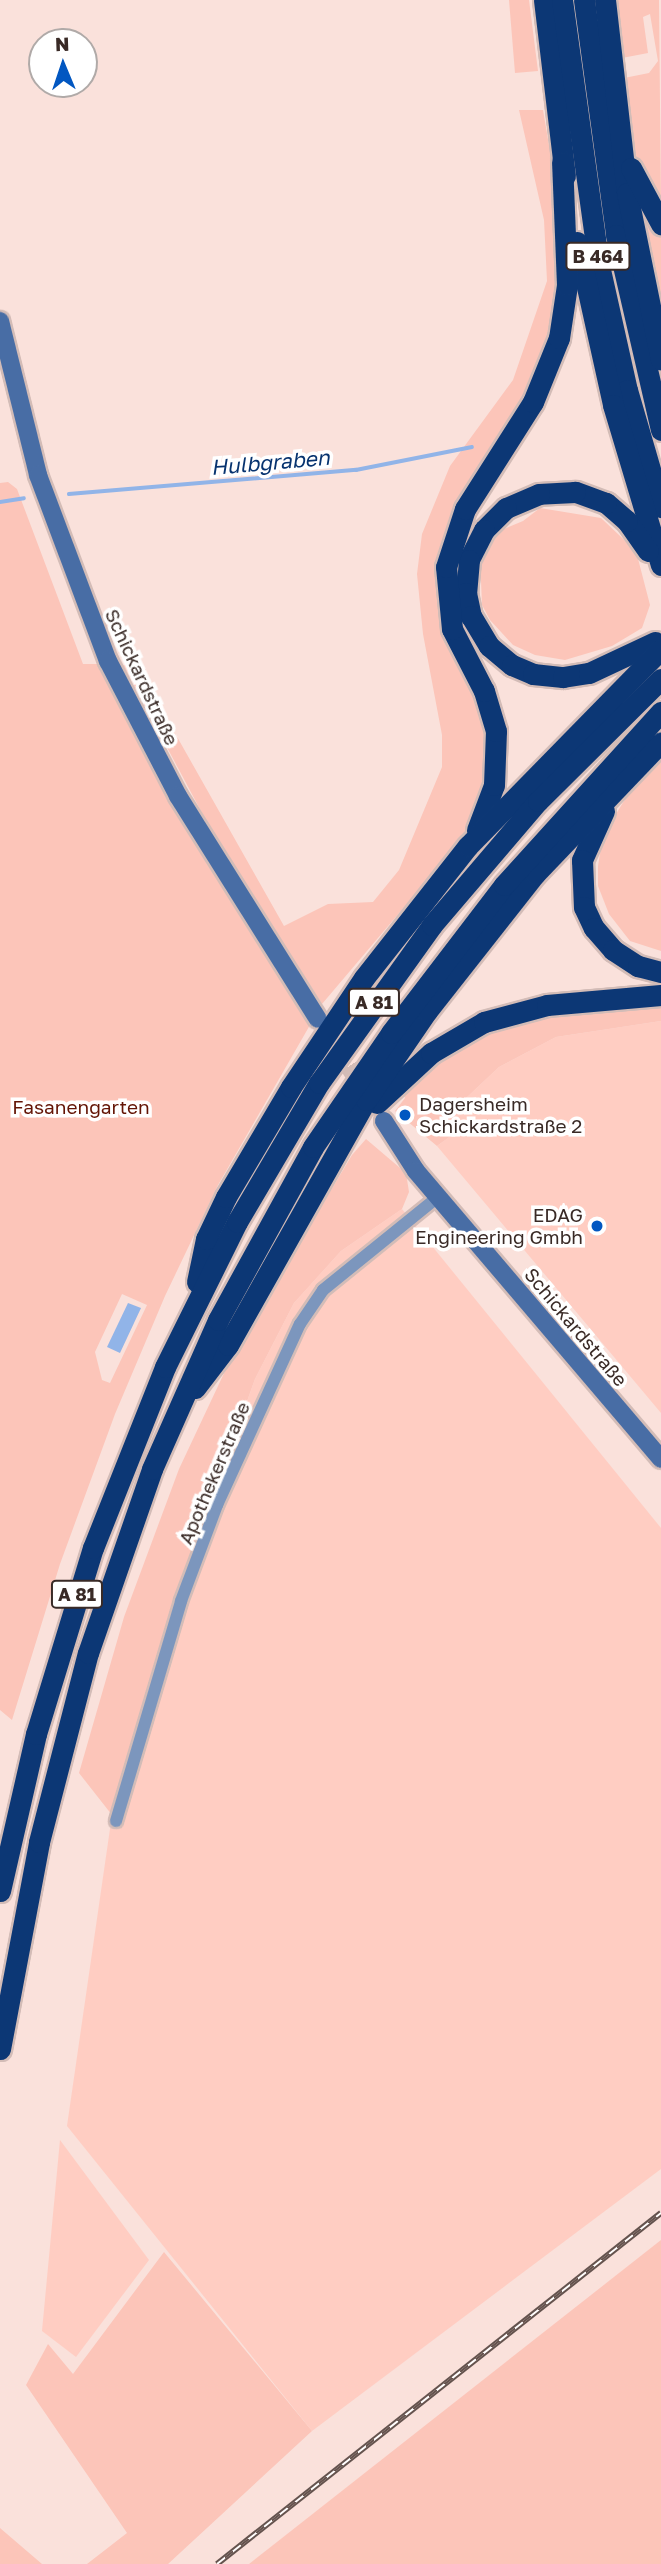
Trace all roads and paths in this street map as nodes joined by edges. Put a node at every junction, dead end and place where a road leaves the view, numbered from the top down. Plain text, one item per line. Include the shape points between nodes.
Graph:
1 (544, 0) edge
2 (562, 0) edge
3 (584, 0) edge
4 (605, 0) edge
5 (623, 146) junction
6 (562, 162) junction
7 (661, 224) edge
8 (0, 321) edge
9 (661, 360) edge
10 (661, 430) edge
11 (661, 507) edge
12 (661, 565) edge
13 (661, 578) edge
14 (658, 646) edge
15 (661, 679) edge
16 (661, 712) edge
17 (661, 742) edge
18 (630, 773) junction
19 (468, 846) junction
20 (661, 972) edge
21 (661, 995) edge
22 (318, 1019) dead end
23 (384, 1121) dead end
24 (348, 1136) junction
25 (438, 1197) junction
26 (192, 1308) junction
27 (177, 1408) junction
28 (661, 1459) edge
29 (116, 1821) dead end
30 (0, 1891) edge
31 (0, 2049) edge

1 - 6 highway, B 464
2 - 11 highway, B 464 via 599,265 632,411
3 - 10 highway, B 464 via 616,235
4 - 5 highway, B 464
5 - 7 highway via 639,188
5 - 9 highway, B 464 via 631,218
6 - 12 highway, B 464 via 600,356
6 - 19 highway via 567,285 559,338 534,402 459,521 446,567 452,629 484,691 496,731 494,785
8 - 22 street, Schickardstraße via 43,492 108,661 183,806
13 - 14 highway via 642,540 617,511 597,499 564,491 527,497 498,514 478,539 467,573 468,604 477,628 495,652 523,670 553,677 589,673
14 - 19 highway
15 - 26 highway, A 81 via 516,825 413,950 302,1110
16 - 27 highway, A 81 via 504,885 344,1098 241,1275
17 - 18 highway
18 - 20 highway via 588,839 580,873 582,896 594,928 612,950 638,966
18 - 24 highway via 551,856 472,952 386,1071
19 - 26 highway via 364,978 268,1123 206,1239
21 - 24 highway via 547,1005 484,1022 415,1064
23 - 25 street, Schickardstraße
24 - 27 highway via 228,1345
25 - 28 street, Schickardstraße
25 - 29 street, Apothekerstraße via 323,1290 300,1324 217,1506 181,1601
26 - 30 highway, A 81 via 123,1467 72,1610 36,1734
27 - 31 highway, A 81 via 119,1560 70,1716 25,1904

